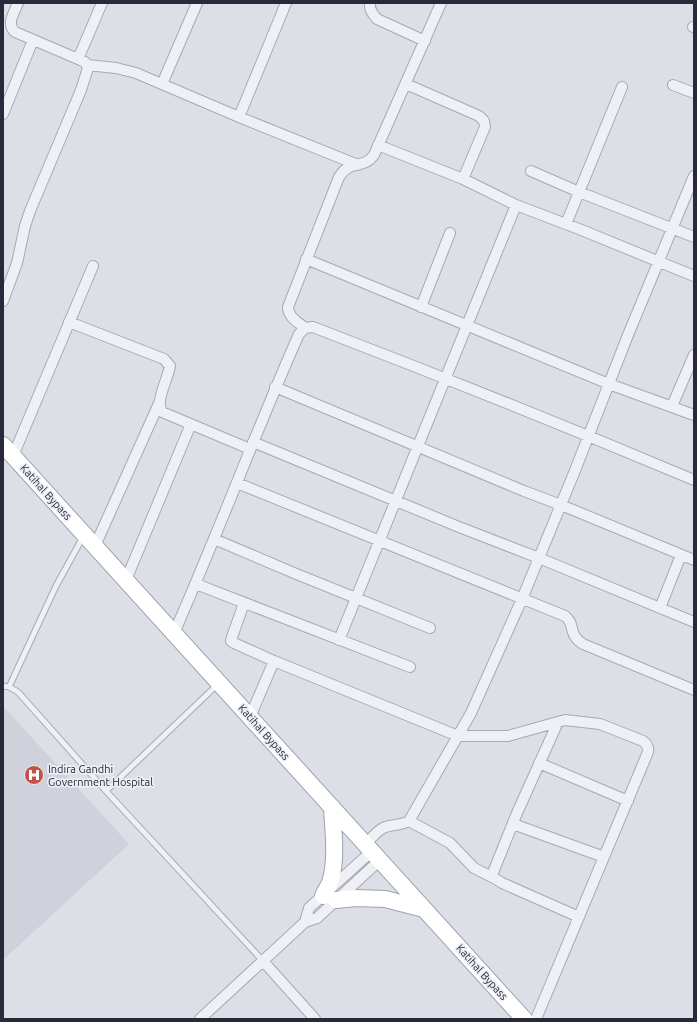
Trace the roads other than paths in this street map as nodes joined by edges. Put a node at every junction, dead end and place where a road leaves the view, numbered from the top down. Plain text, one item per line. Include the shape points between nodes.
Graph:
1 (18, 3) edge
2 (102, 3) edge
3 (197, 3) edge
4 (286, 3) edge
5 (370, 3) edge
6 (441, 3) edge
7 (3, 27) edge
8 (15, 32) junction
9 (33, 40) junction
10 (425, 41) junction
11 (78, 59) junction
12 (87, 65) junction
13 (162, 84) junction
14 (406, 84) junction
15 (673, 85) dead end
16 (622, 87) dead end
17 (694, 93) edge
18 (3, 114) edge
19 (239, 117) junction
20 (378, 145) junction
21 (358, 164) junction
22 (531, 171) dead end
23 (694, 176) edge
24 (463, 179) junction
25 (579, 192) junction
26 (516, 205) junction
27 (566, 224) junction
28 (672, 228) junction
29 (450, 233) dead end
30 (694, 237) edge
31 (306, 259) junction
32 (659, 261) junction
33 (93, 266) dead end
34 (694, 276) edge
35 (3, 301) edge
36 (421, 307) junction
37 (69, 322) junction
38 (466, 325) junction
39 (305, 328) junction
40 (694, 355) edge
41 (444, 379) junction
42 (609, 384) junction
43 (275, 387) junction
44 (160, 401) junction
45 (672, 406) junction
46 (694, 415) edge
47 (191, 424) junction
48 (588, 436) junction
49 (252, 445) junction
50 (417, 447) junction
51 (8, 451) edge
52 (694, 480) edge
53 (237, 483) junction
54 (396, 500) junction
55 (561, 505) junction
56 (84, 535) junction
57 (214, 540) junction
58 (380, 540) junction
59 (95, 546) junction
60 (681, 555) junction
61 (539, 558) junction
62 (694, 560) edge
63 (126, 580) junction
64 (196, 584) junction
65 (357, 598) junction
66 (522, 599) junction
67 (244, 603) junction
68 (660, 608) junction
69 (694, 622) edge
70 (430, 628) dead end
71 (174, 633) junction
72 (339, 640) junction
73 (274, 662) junction
74 (410, 667) dead end
75 (219, 683) junction
76 (3, 686) edge
77 (9, 687) junction
78 (694, 690) edge
79 (250, 717) junction
80 (558, 722) junction
81 (458, 736) junction
82 (540, 764) junction
83 (106, 791) junction
84 (628, 801) junction
85 (332, 807) junction
86 (409, 821) junction
87 (513, 824) junction
88 (373, 852) junction
89 (604, 857) junction
90 (492, 877) junction
91 (329, 898) junction
92 (424, 909) junction
93 (579, 917) junction
94 (262, 961) junction
95 (200, 1019) edge
96 (315, 1019) edge
97 (524, 1019) edge
98 (536, 1019) edge

1 - 8 street via 10,21 10,26
2 - 11 street
3 - 13 street
4 - 19 street
5 - 10 street via 377,19
6 - 10 street
7 - 8 street
8 - 9 street
9 - 11 street
9 - 18 street
10 - 14 street
11 - 12 street
12 - 13 street via 125,70
12 - 35 street via 81,90 30,211 17,263
13 - 19 street
14 - 20 street
14 - 24 street via 479,116 484,121 485,127
15 - 17 street
16 - 25 street
19 - 21 street
20 - 21 street via 368,162
20 - 24 street
21 - 31 street via 346,169 339,177
22 - 25 street
23 - 28 street
24 - 26 street
25 - 27 street
25 - 28 street
26 - 27 street
26 - 38 street
27 - 32 street
28 - 30 street
28 - 32 street
29 - 36 street
31 - 36 street
31 - 39 street via 288,307 290,315
32 - 34 street
32 - 42 street
33 - 37 street
36 - 38 street
37 - 44 street via 167,361 170,369
37 - 51 street
38 - 41 street
38 - 42 street
39 - 41 street via 313,327
39 - 43 street via 299,334
40 - 45 street
41 - 48 street
41 - 50 street
42 - 45 street
42 - 48 street
43 - 49 street
43 - 50 street
44 - 47 street via 162,412
44 - 59 street
45 - 46 street
47 - 49 street
47 - 63 street
48 - 52 street
48 - 55 street
49 - 53 street
49 - 54 street
50 - 54 street
50 - 55 street
51 - 56 main road, Katihal Bypass
53 - 57 street
53 - 58 street
54 - 58 street
54 - 61 street via 459,528
55 - 60 street
55 - 61 street
56 - 59 main road, Katihal Bypass
56 - 77 lane via 56,586
57 - 64 street
57 - 65 street
58 - 65 street
58 - 66 street
59 - 63 main road, Katihal Bypass
60 - 62 street
60 - 68 street
61 - 66 street
61 - 68 street
63 - 71 main road, Katihal Bypass
64 - 67 street
64 - 71 street
65 - 70 street
65 - 72 street
66 - 78 street via 568,618 574,636 583,644
66 - 81 street via 471,713
67 - 72 street
67 - 73 street via 231,641
68 - 69 street
71 - 75 main road, Katihal Bypass
72 - 74 street
73 - 79 street
73 - 81 street
75 - 79 main road, Katihal Bypass
75 - 83 lane
76 - 77 lane
77 - 83 lane via 18,692
79 - 85 main road, Katihal Bypass
80 - 81 street via 508,736
80 - 82 street
80 - 84 street via 565,720 600,724 645,743 649,749
81 - 86 street
82 - 84 street
82 - 87 street
83 - 94 lane
84 - 89 street
85 - 88 main road, Katihal Bypass
85 - 91 main road via 334,839
86 - 88 street via 402,825 384,827 376,832
86 - 90 street via 450,843 474,868
87 - 89 street
87 - 90 street
88 - 91 street
88 - 92 main road, Katihal Bypass
89 - 93 street
90 - 93 street
91 - 92 main road via 385,899
91 - 94 street via 309,908 305,922
92 - 97 main road, Katihal Bypass
93 - 98 street
94 - 95 street
94 - 96 street

